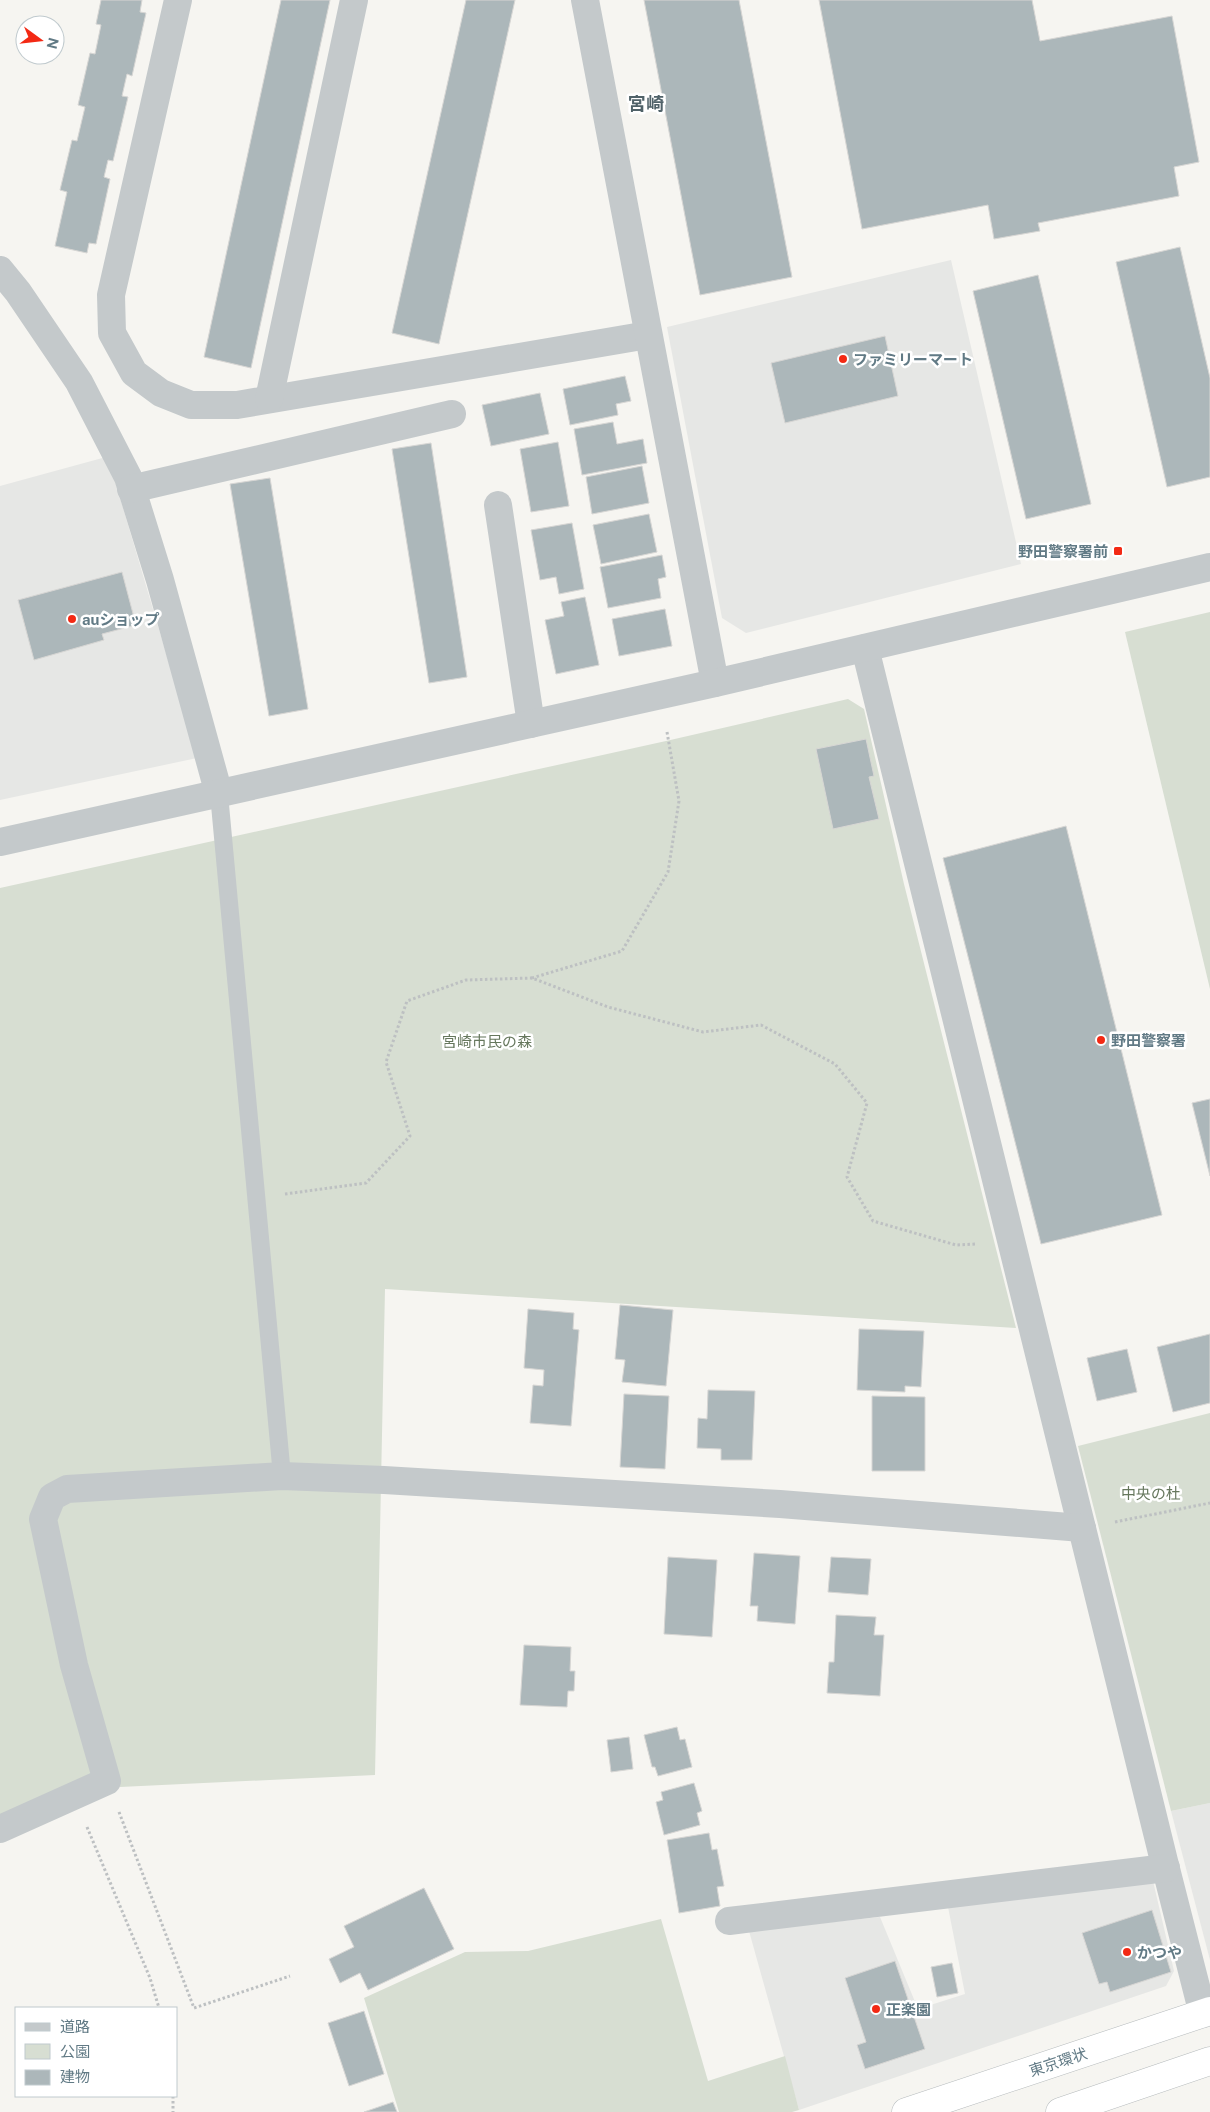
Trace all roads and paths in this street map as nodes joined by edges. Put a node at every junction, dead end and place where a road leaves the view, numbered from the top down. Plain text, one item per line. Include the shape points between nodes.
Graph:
1 (178, 0) edge
2 (354, 0) edge
3 (585, 0) edge
4 (0, 270) edge
5 (648, 334) junction
6 (269, 399) junction
7 (452, 414) dead end
8 (131, 489) junction
9 (498, 505) dead end
10 (1210, 567) edge
11 (865, 648) junction
12 (715, 683) junction
13 (531, 724) junction
14 (667, 732) dead end
15 (219, 794) junction
16 (0, 842) edge
17 (532, 978) junction
18 (256, 1198) junction
19 (1012, 1242) junction
20 (282, 1476) junction
21 (1210, 1503) edge
22 (1082, 1528) junction
23 (107, 1781) junction
24 (74, 1796) junction
25 (0, 1829) edge
26 (1166, 1868) junction
27 (729, 1921) dead end
28 (290, 1976) dead end
29 (158, 2007) edge
30 (1208, 2018) edge
31 (1210, 2061) edge
32 (173, 2097) edge
33 (174, 2112) edge
34 (906, 2112) edge
35 (1060, 2112) edge

1 - 6 street via 111,295 112,333 134,373 161,393 192,405 237,405
2 - 6 street
3 - 5 street
4 - 8 street via 79,382 128,476
5 - 6 street
5 - 12 street
7 - 8 street
8 - 15 street via 160,580
9 - 13 street
10 - 11 street
11 - 12 street
11 - 19 street
12 - 13 street
13 - 15 street
14 - 17 path via 680,801 668,872 622,950
15 - 16 street
15 - 18 lane
17 - 18 path via 466,980 407,1001 386,1062 410,1136 366,1183
17 - 19 path via 608,1007 703,1032 761,1025 835,1064 867,1103 847,1177 873,1221 956,1245
18 - 20 lane
19 - 22 street
20 - 22 street via 771,1503
20 - 23 street via 67,1489 52,1498 43,1520 74,1665
21 - 22 path
22 - 26 street
23 - 24 street
23 - 28 path via 194,2008
24 - 25 street
24 - 29 path via 150,1978
26 - 27 street
26 - 30 street
30 - 34 highway, 東京環状
31 - 35 highway
32 - 33 path

